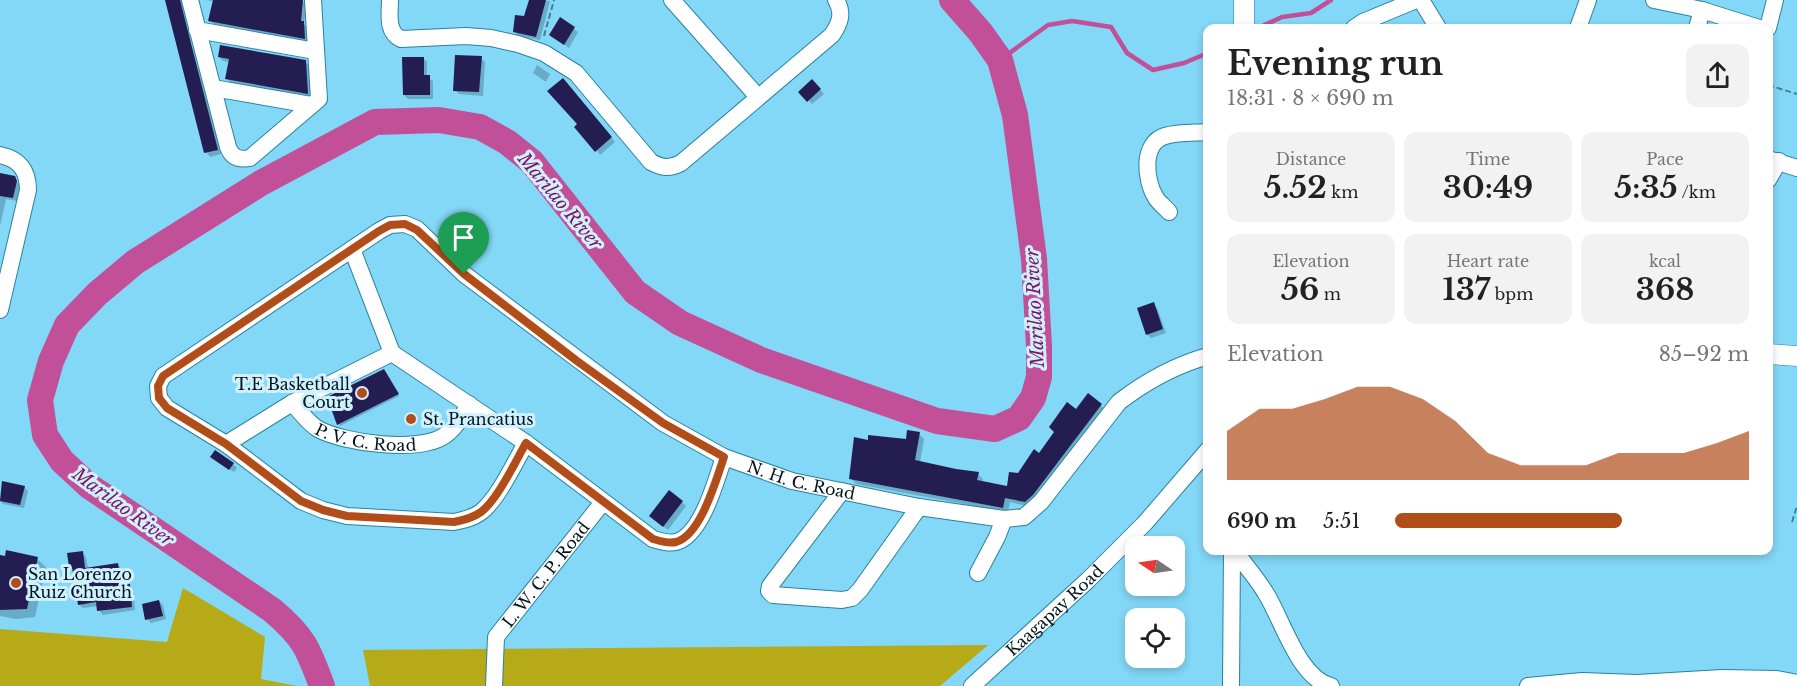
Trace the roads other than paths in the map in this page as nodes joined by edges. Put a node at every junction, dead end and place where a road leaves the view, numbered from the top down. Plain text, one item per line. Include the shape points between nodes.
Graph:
1 (190, 0) edge
2 (313, 0) edge
3 (390, 0) edge
4 (672, 0) edge
5 (836, 0) edge
6 (1244, 0) edge
7 (1416, 0) edge
8 (1421, 0) edge
9 (1588, 0) edge
10 (1654, 0) edge
11 (1775, 0) edge
12 (1702, 10) junction
13 (1244, 24) edge
14 (1360, 24) edge
15 (1436, 24) edge
16 (1579, 24) edge
17 (1698, 24) edge
18 (1746, 24) edge
19 (1769, 24) edge
20 (197, 30) junction
21 (315, 51) junction
22 (213, 88) junction
23 (758, 97) junction
24 (311, 105) junction
25 (1203, 132) edge
26 (0, 155) edge
27 (1774, 160) edge
28 (1797, 168) edge
29 (1169, 212) dead end
30 (352, 249) junction
31 (0, 310) edge
32 (392, 352) junction
33 (1773, 354) edge
34 (1797, 356) edge
35 (1203, 358) edge
36 (292, 403) junction
37 (469, 404) junction
38 (526, 443) junction
39 (226, 444) junction
40 (1203, 456) edge
41 (724, 457) junction
42 (842, 491) junction
43 (603, 502) junction
44 (919, 507) junction
45 (1004, 519) junction
46 (1233, 555) edge
47 (1237, 555) edge
48 (978, 573) dead end
49 (1797, 682) edge
50 (494, 686) edge
51 (972, 686) edge
52 (1231, 686) edge
53 (1331, 686) edge
54 (1528, 686) edge

1 - 20 street
2 - 21 street
3 - 23 street via 391,31 401,39 491,38 544,53 576,73 651,162 666,167 681,163
4 - 23 street
5 - 23 street via 841,19 832,35
6 - 13 main road
7 - 14 street
8 - 15 street
9 - 16 street
10 - 12 street
11 - 19 street
12 - 17 street
12 - 18 street
20 - 21 street
20 - 22 street
21 - 24 street via 319,99
22 - 24 street
22 - 24 street via 231,153 236,158 250,158
25 - 29 street via 1163,136 1153,144 1147,159 1149,183
26 - 31 street via 17,162 28,179
27 - 28 street
30 - 32 street
30 - 39 street via 163,376 158,386 159,398 167,408
30 - 41 street, N. H. C. Road via 390,225 405,224 417,230 464,274 586,368 663,423
32 - 36 street
32 - 37 street
33 - 34 main road
35 - 45 street, N. H. C. Road via 1132,391 1119,402 1041,502 1024,517
36 - 37 street, P. V. C. Road via 316,427 335,437 387,445 425,443 444,436
36 - 39 street
37 - 38 street
38 - 39 street via 490,505 468,519 454,522 347,516 323,510 301,501
38 - 43 street
40 - 51 street, Kaagapay Road via 1145,523 1088,580
41 - 42 street, N. H. C. Road via 792,481
41 - 43 street via 701,517 677,542 653,539
42 - 44 street, N. H. C. Road
42 - 44 street via 770,586 773,595 852,598
43 - 50 street, L. W. C. P. Road via 496,637
44 - 45 street, N. H. C. Road
45 - 48 street
46 - 52 street
47 - 53 street via 1265,592 1301,661 1314,676
49 - 54 street via 1722,678

